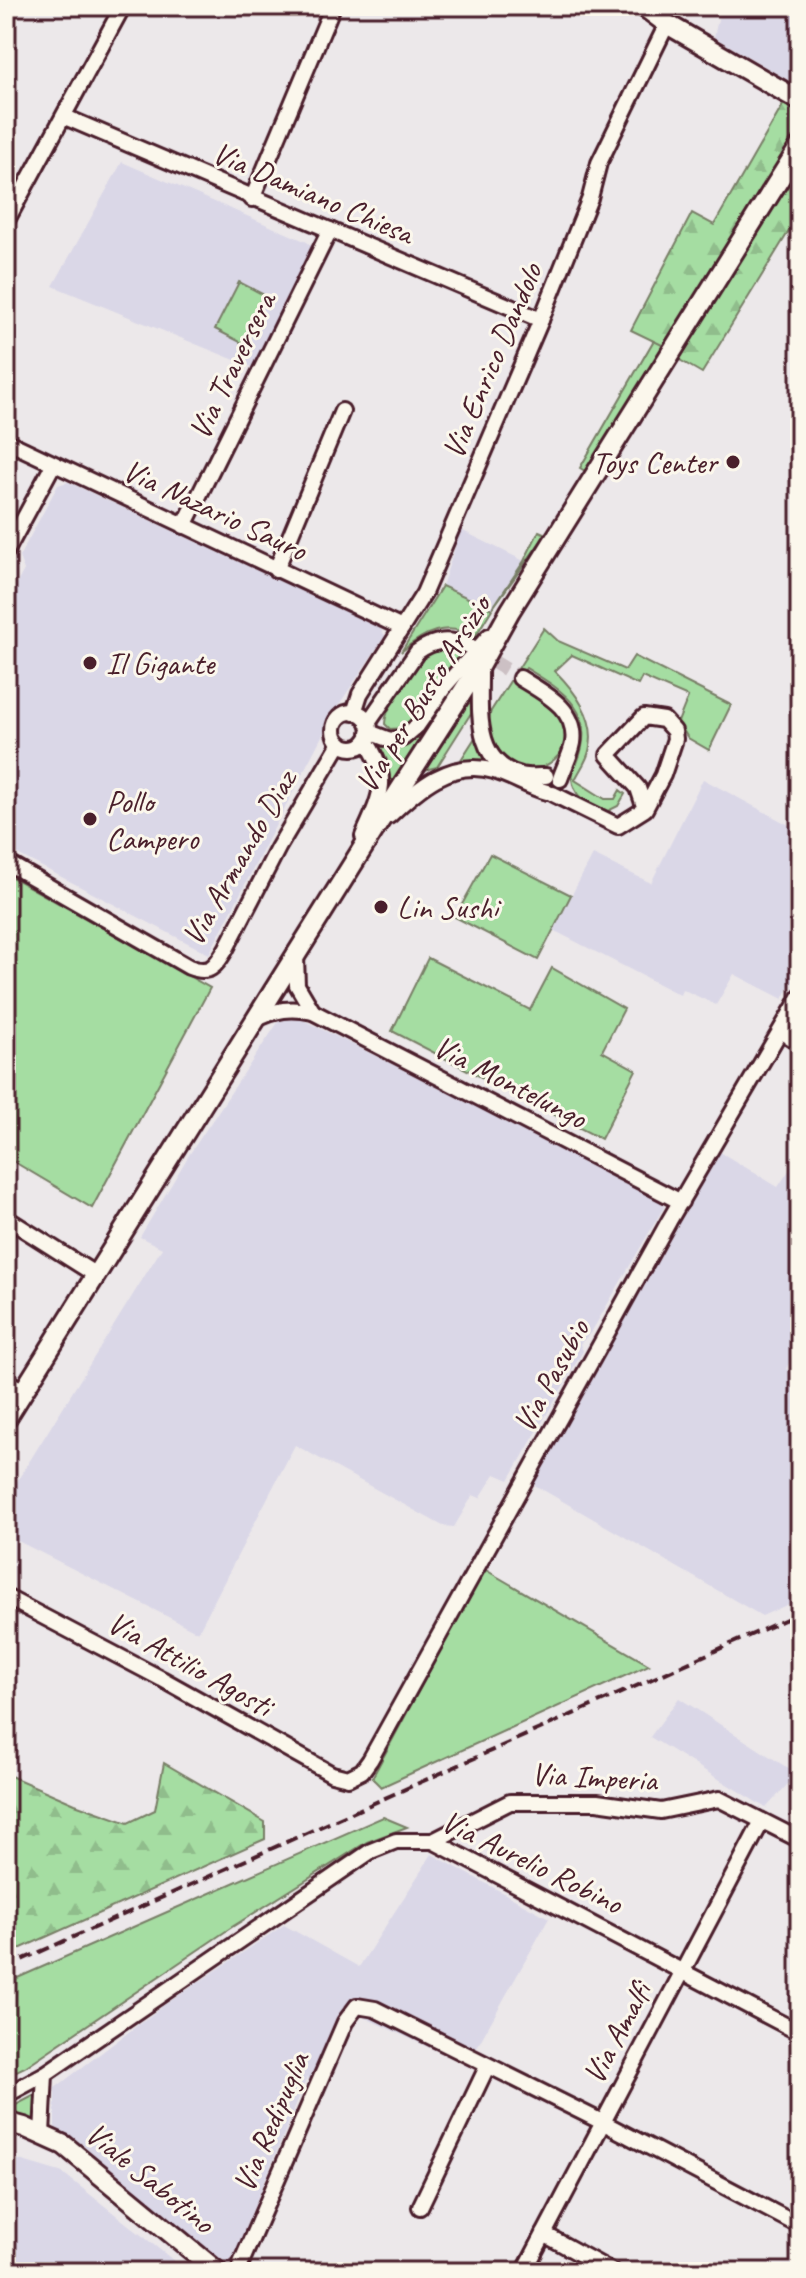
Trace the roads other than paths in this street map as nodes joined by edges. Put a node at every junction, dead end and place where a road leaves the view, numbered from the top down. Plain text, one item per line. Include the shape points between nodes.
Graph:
1 (123, 6) edge
2 (333, 6) edge
3 (643, 6) edge
4 (667, 24) junction
5 (799, 100) edge
6 (65, 117) junction
7 (800, 146) edge
8 (252, 199) junction
9 (7, 216) edge
10 (330, 230) junction
11 (541, 320) junction
12 (342, 411) dead end
13 (6, 441) edge
14 (53, 465) junction
15 (184, 526) junction
16 (6, 552) edge
17 (276, 570) junction
18 (510, 611) junction
19 (402, 628) junction
20 (469, 646) tunnel mouth
21 (480, 665) junction
22 (520, 678) tunnel mouth
23 (354, 713) junction
24 (367, 732) junction
25 (340, 743) junction
26 (553, 784) junction
27 (645, 809) junction
28 (374, 830) junction
29 (6, 862) edge
30 (342, 882) junction
31 (296, 956) junction
32 (800, 997) edge
33 (313, 1012) junction
34 (255, 1020) junction
35 (781, 1031) junction
36 (800, 1043) edge
37 (681, 1202) junction
38 (6, 1218) edge
39 (96, 1275) junction
40 (6, 1381) edge
41 (24, 1391) junction
42 (6, 1419) edge
43 (6, 1597) edge
44 (348, 1778) joint
45 (762, 1821) junction
46 (800, 1840) edge
47 (433, 1841) junction
48 (681, 1971) junction
49 (800, 2033) edge
50 (487, 2067) junction
51 (45, 2074) junction
52 (6, 2095) edge
53 (6, 2122) edge
54 (602, 2122) junction
55 (42, 2134) junction
56 (420, 2207) dead end
57 (800, 2226) edge
58 (544, 2234) junction
59 (241, 2263) dead end
60 (218, 2272) edge
61 (524, 2272) edge
62 (613, 2272) edge

1 - 6 street
2 - 8 street
3 - 4 main road
4 - 5 main road
4 - 11 street, Via Enrico Dandolo via 599,163
6 - 8 street, Via Damiano Chiesa
6 - 9 street
7 - 18 main road, Via per Busto Arsizio
8 - 10 street, Via Damiano Chiesa
10 - 11 street, Via Damiano Chiesa
10 - 15 street, Via Traversera
11 - 19 street, Via Enrico Dandolo via 424,593
12 - 17 street
13 - 14 street, Via Nazario Sauro
14 - 15 street, Via Nazario Sauro
14 - 16 street
15 - 17 street, Via Nazario Sauro
17 - 19 street, Via Nazario Sauro
18 - 21 main road, Via per Busto Arsizio
18 - 24 street via 403,738 390,740
19 - 23 street, Via Enrico Dandolo via 360,694
20 - 24 street via 440,640 417,652
21 - 26 street via 481,719 491,757 520,775
21 - 28 main road, Via per Busto Arsizio
22 - 26 street via 557,702 572,725 573,743
23 - 24 street via 365,718
23 - 25 street, Via Enrico Dandolo via 337,721 334,733
24 - 25 street via 356,748
24 - 30 street via 379,759 379,798
25 - 29 street, Via Armando Diaz via 210,969 189,967
26 - 27 street via 586,812 618,826
26 - 28 street via 490,769 446,772
27 - 27 street via 675,739 664,720 644,717 608,755 638,788
28 - 30 main road, Via per Busto Arsizio
30 - 31 main road, Via per Busto Arsizio
31 - 33 street via 297,985
31 - 34 main road, Via per Busto Arsizio
32 - 35 street, Via Pasubio
33 - 34 street, Via Montelungo via 285,1009
33 - 37 street, Via Montelungo
34 - 39 main road, Via per Busto Arsizio
35 - 36 street
35 - 37 street, Via Pasubio
37 - 44 street, Via Pasubio via 370,1760
38 - 39 street
39 - 41 main road, Via per Busto Arsizio
40 - 41 street
41 - 42 main road, Via per Busto Arsizio
43 - 44 street, Via Attilio Agosti
45 - 46 street, Via Imperia
45 - 47 street, Via Imperia via 719,1799 661,1811 597,1802 510,1802
45 - 48 street, Via Amalfi
47 - 48 street, Via Aurelio Robino
47 - 51 street, Via Aurelio Robino via 396,1841 371,1851
48 - 49 street, Via Aurelio Robino
48 - 54 street, Via Amalfi
50 - 54 street
50 - 56 street
50 - 59 street, Via Redipuglia via 375,2009 357,2006 345,2022
51 - 52 street, Via Aurelio Robino
51 - 55 street
53 - 55 main road
54 - 57 street
54 - 58 street, Via Amalfi
55 - 60 main road, Viale Sabotino via 64,2145
58 - 61 street, Via Amalfi
58 - 62 street

